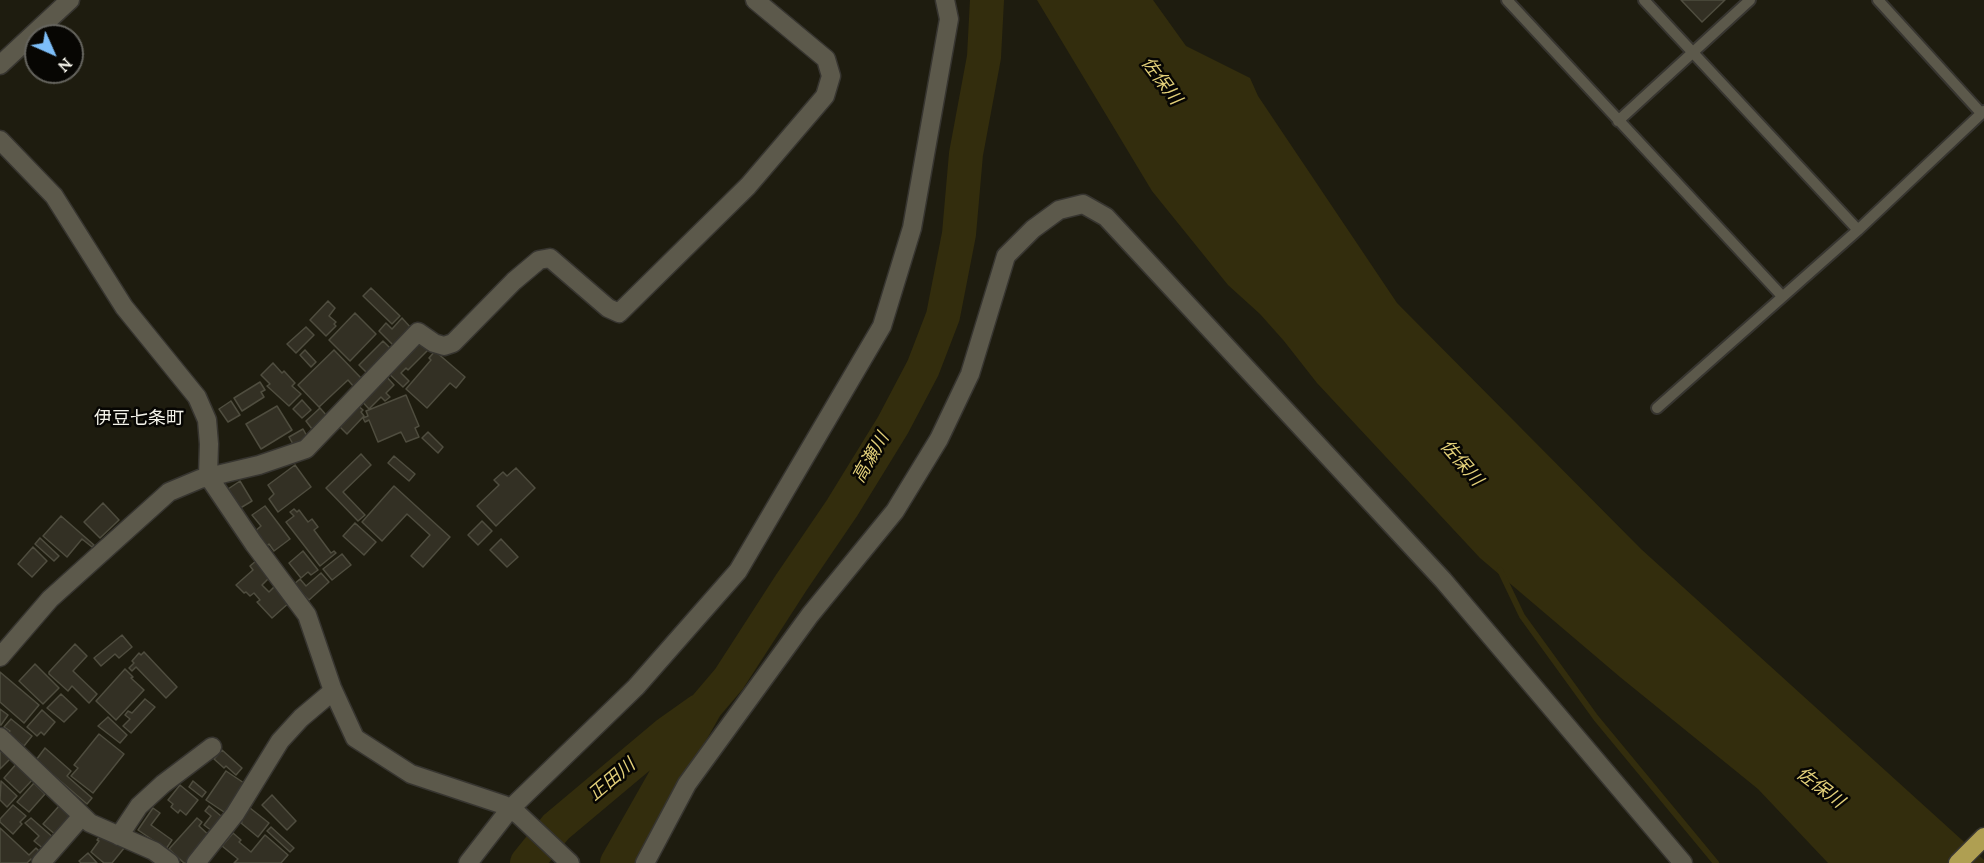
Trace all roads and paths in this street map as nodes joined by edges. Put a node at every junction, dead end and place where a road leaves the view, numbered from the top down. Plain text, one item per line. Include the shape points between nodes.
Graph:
1 (70, 0) edge
2 (755, 0) edge
3 (945, 0) edge
4 (1507, 0) edge
5 (1644, 0) edge
6 (1750, 0) edge
7 (1878, 0) edge
8 (1691, 53) junction
9 (0, 65) edge
10 (1983, 112) edge
11 (1618, 121) junction
12 (0, 140) edge
13 (1858, 230) junction
14 (1782, 296) junction
15 (1657, 408) dead end
16 (208, 476) junction
17 (0, 657) edge
18 (333, 691) junction
19 (0, 737) edge
20 (212, 747) dead end
21 (510, 809) junction
22 (82, 816) junction
23 (119, 836) junction
24 (1984, 837) edge
25 (41, 863) edge
26 (170, 863) edge
27 (196, 863) edge
28 (468, 863) edge
29 (570, 863) edge
30 (645, 863) edge
31 (1683, 863) edge
32 (1958, 863) edge

1 - 9 street
2 - 16 street via 826,59 831,76 825,96 748,186 619,313 550,258 539,260 453,343 434,343 418,332 306,449
3 - 21 street via 949,19 912,228 882,326 738,571 636,687
4 - 11 lane
5 - 8 lane
6 - 8 lane
7 - 10 lane
8 - 11 lane
8 - 13 lane
10 - 13 lane
11 - 14 lane
12 - 16 street via 54,196 124,307 197,397 207,420
13 - 14 lane
14 - 15 lane
16 - 17 street via 169,492 50,599
16 - 18 street via 307,615
18 - 21 street via 355,738 411,774
18 - 27 street via 280,741 235,814
19 - 22 street
20 - 23 street via 139,806
21 - 28 street
21 - 29 street
22 - 23 street
22 - 25 street
23 - 26 street via 154,851
24 - 32 highway
30 - 31 street via 687,784 810,615 895,511 939,440 970,374 1006,256 1059,210 1083,204 1106,217 1443,580

